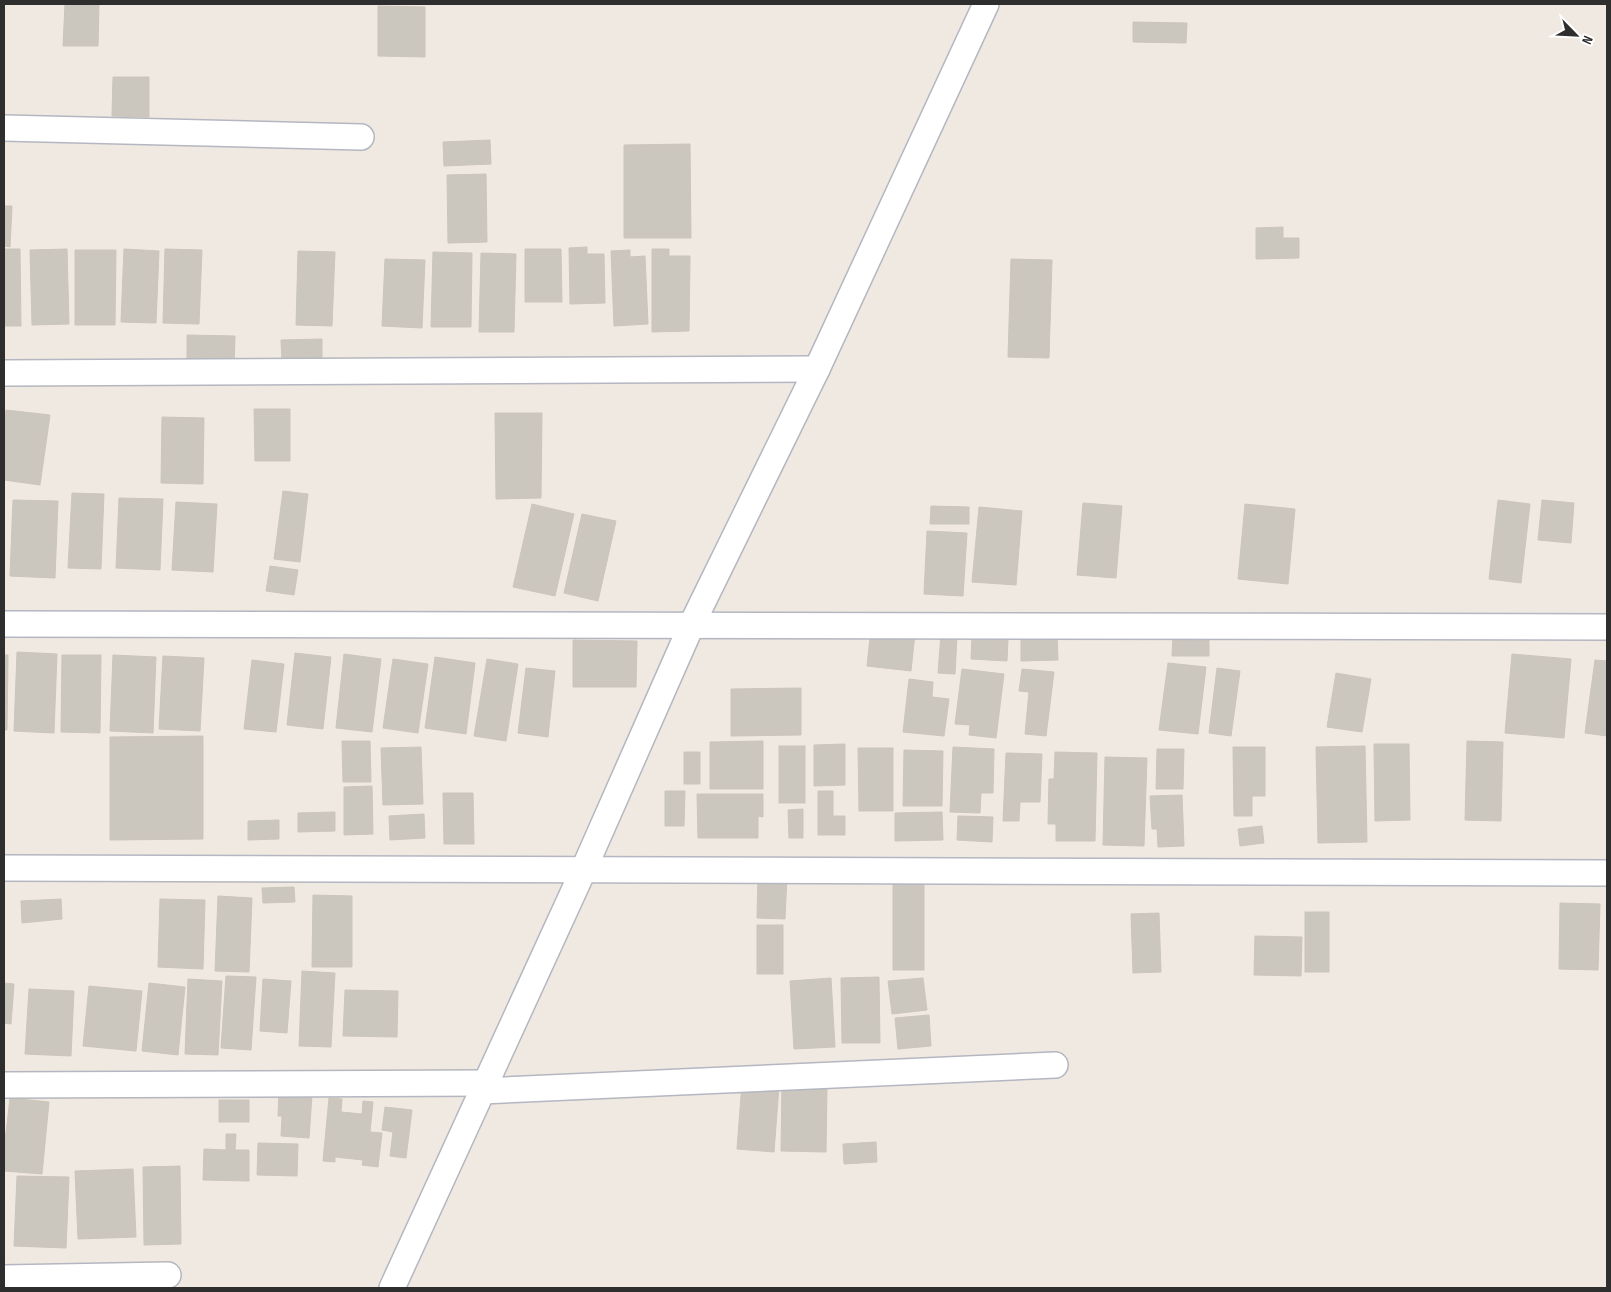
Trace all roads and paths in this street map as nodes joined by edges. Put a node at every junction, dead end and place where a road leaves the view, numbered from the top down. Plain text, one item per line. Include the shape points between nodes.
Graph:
1 (986, 4) edge
2 (4, 128) edge
3 (361, 137) dead end
4 (818, 368) junction
5 (4, 373) edge
6 (4, 624) edge
7 (692, 624) junction
8 (1607, 626) edge
9 (4, 868) edge
10 (583, 871) junction
11 (1607, 873) edge
12 (1055, 1065) dead end
13 (4, 1085) edge
14 (484, 1087) junction
15 (168, 1275) dead end
16 (4, 1278) edge
17 (392, 1288) edge

1 - 4 street
2 - 3 street
4 - 5 street
4 - 7 street
6 - 7 street
7 - 8 street
7 - 10 street
9 - 10 street
10 - 11 street
10 - 14 street
12 - 14 street
13 - 14 street
14 - 17 street
15 - 16 street

